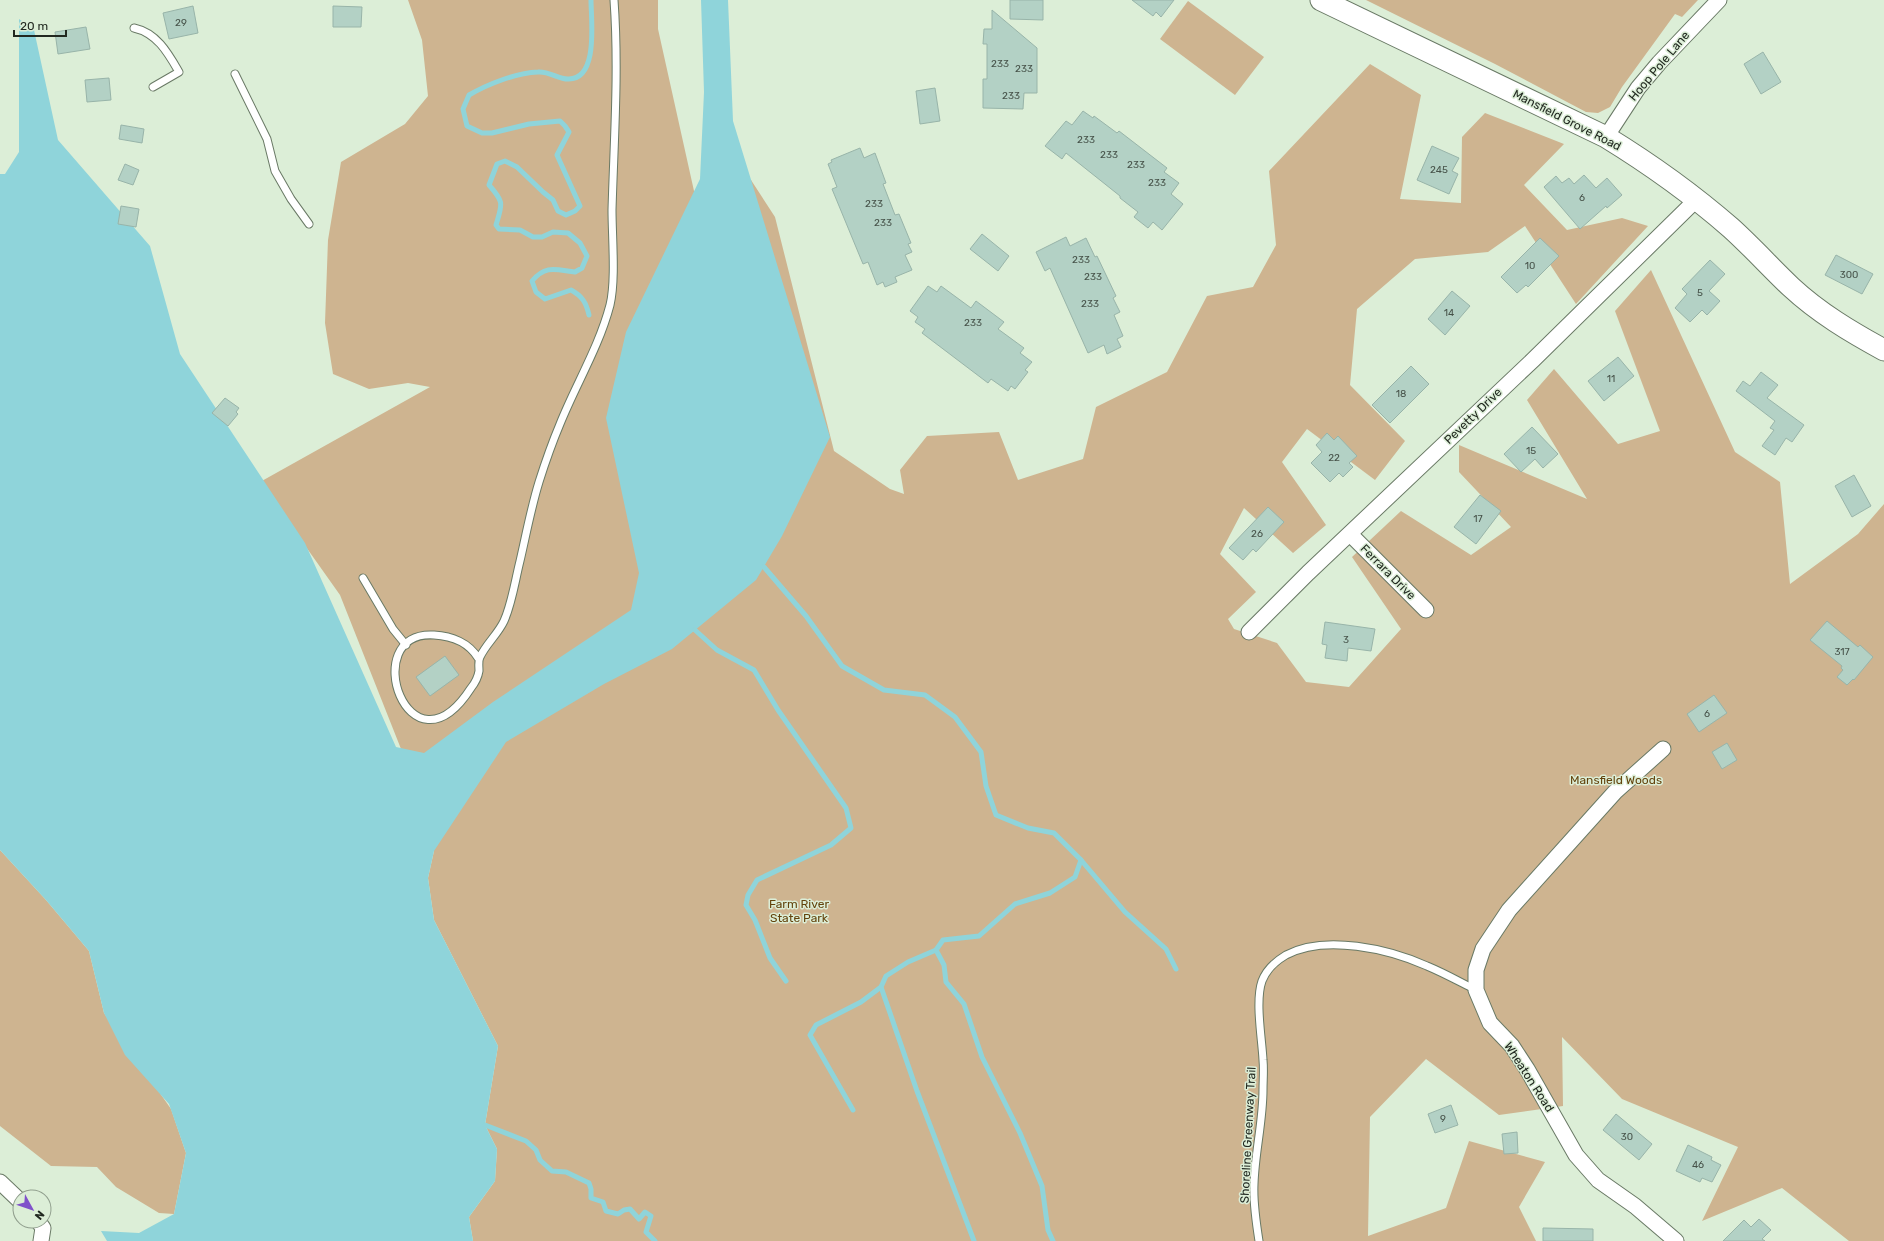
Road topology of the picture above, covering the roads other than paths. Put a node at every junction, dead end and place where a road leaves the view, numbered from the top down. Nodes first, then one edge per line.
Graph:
1 (614, 0) edge
2 (1321, 0) edge
3 (1718, 0) edge
4 (134, 28) dead end
5 (235, 74) dead end
6 (153, 87) dead end
7 (1606, 137) junction
8 (1697, 199) junction
9 (309, 224) dead end
10 (1884, 350) edge
11 (1350, 534) junction
12 (363, 578) dead end
13 (1426, 610) dead end
14 (1249, 632) dead end
15 (406, 645) junction
16 (478, 658) junction
17 (1663, 749) dead end
18 (1476, 990) junction
19 (0, 1182) edge
20 (12, 1193) edge
21 (43, 1229) edge
22 (41, 1241) edge
23 (1258, 1241) edge
24 (1676, 1241) edge

1 - 16 lane
2 - 7 street, Mansfield Grove Road
3 - 7 street, Hoop Pole Lane
4 - 6 lane
5 - 9 lane
7 - 8 street, Mansfield Grove Road
8 - 10 street, Mansfield Grove Road
8 - 11 street, Pevetty Drive
11 - 13 street, Ferrara Drive
11 - 14 street, Pevetty Drive
12 - 15 lane
15 - 16 lane
15 - 16 lane
17 - 18 street, Wheaton Road
18 - 23 lane, Shoreline Greenway Trail
18 - 24 street, Wheaton Road
19 - 20 street
21 - 22 street

